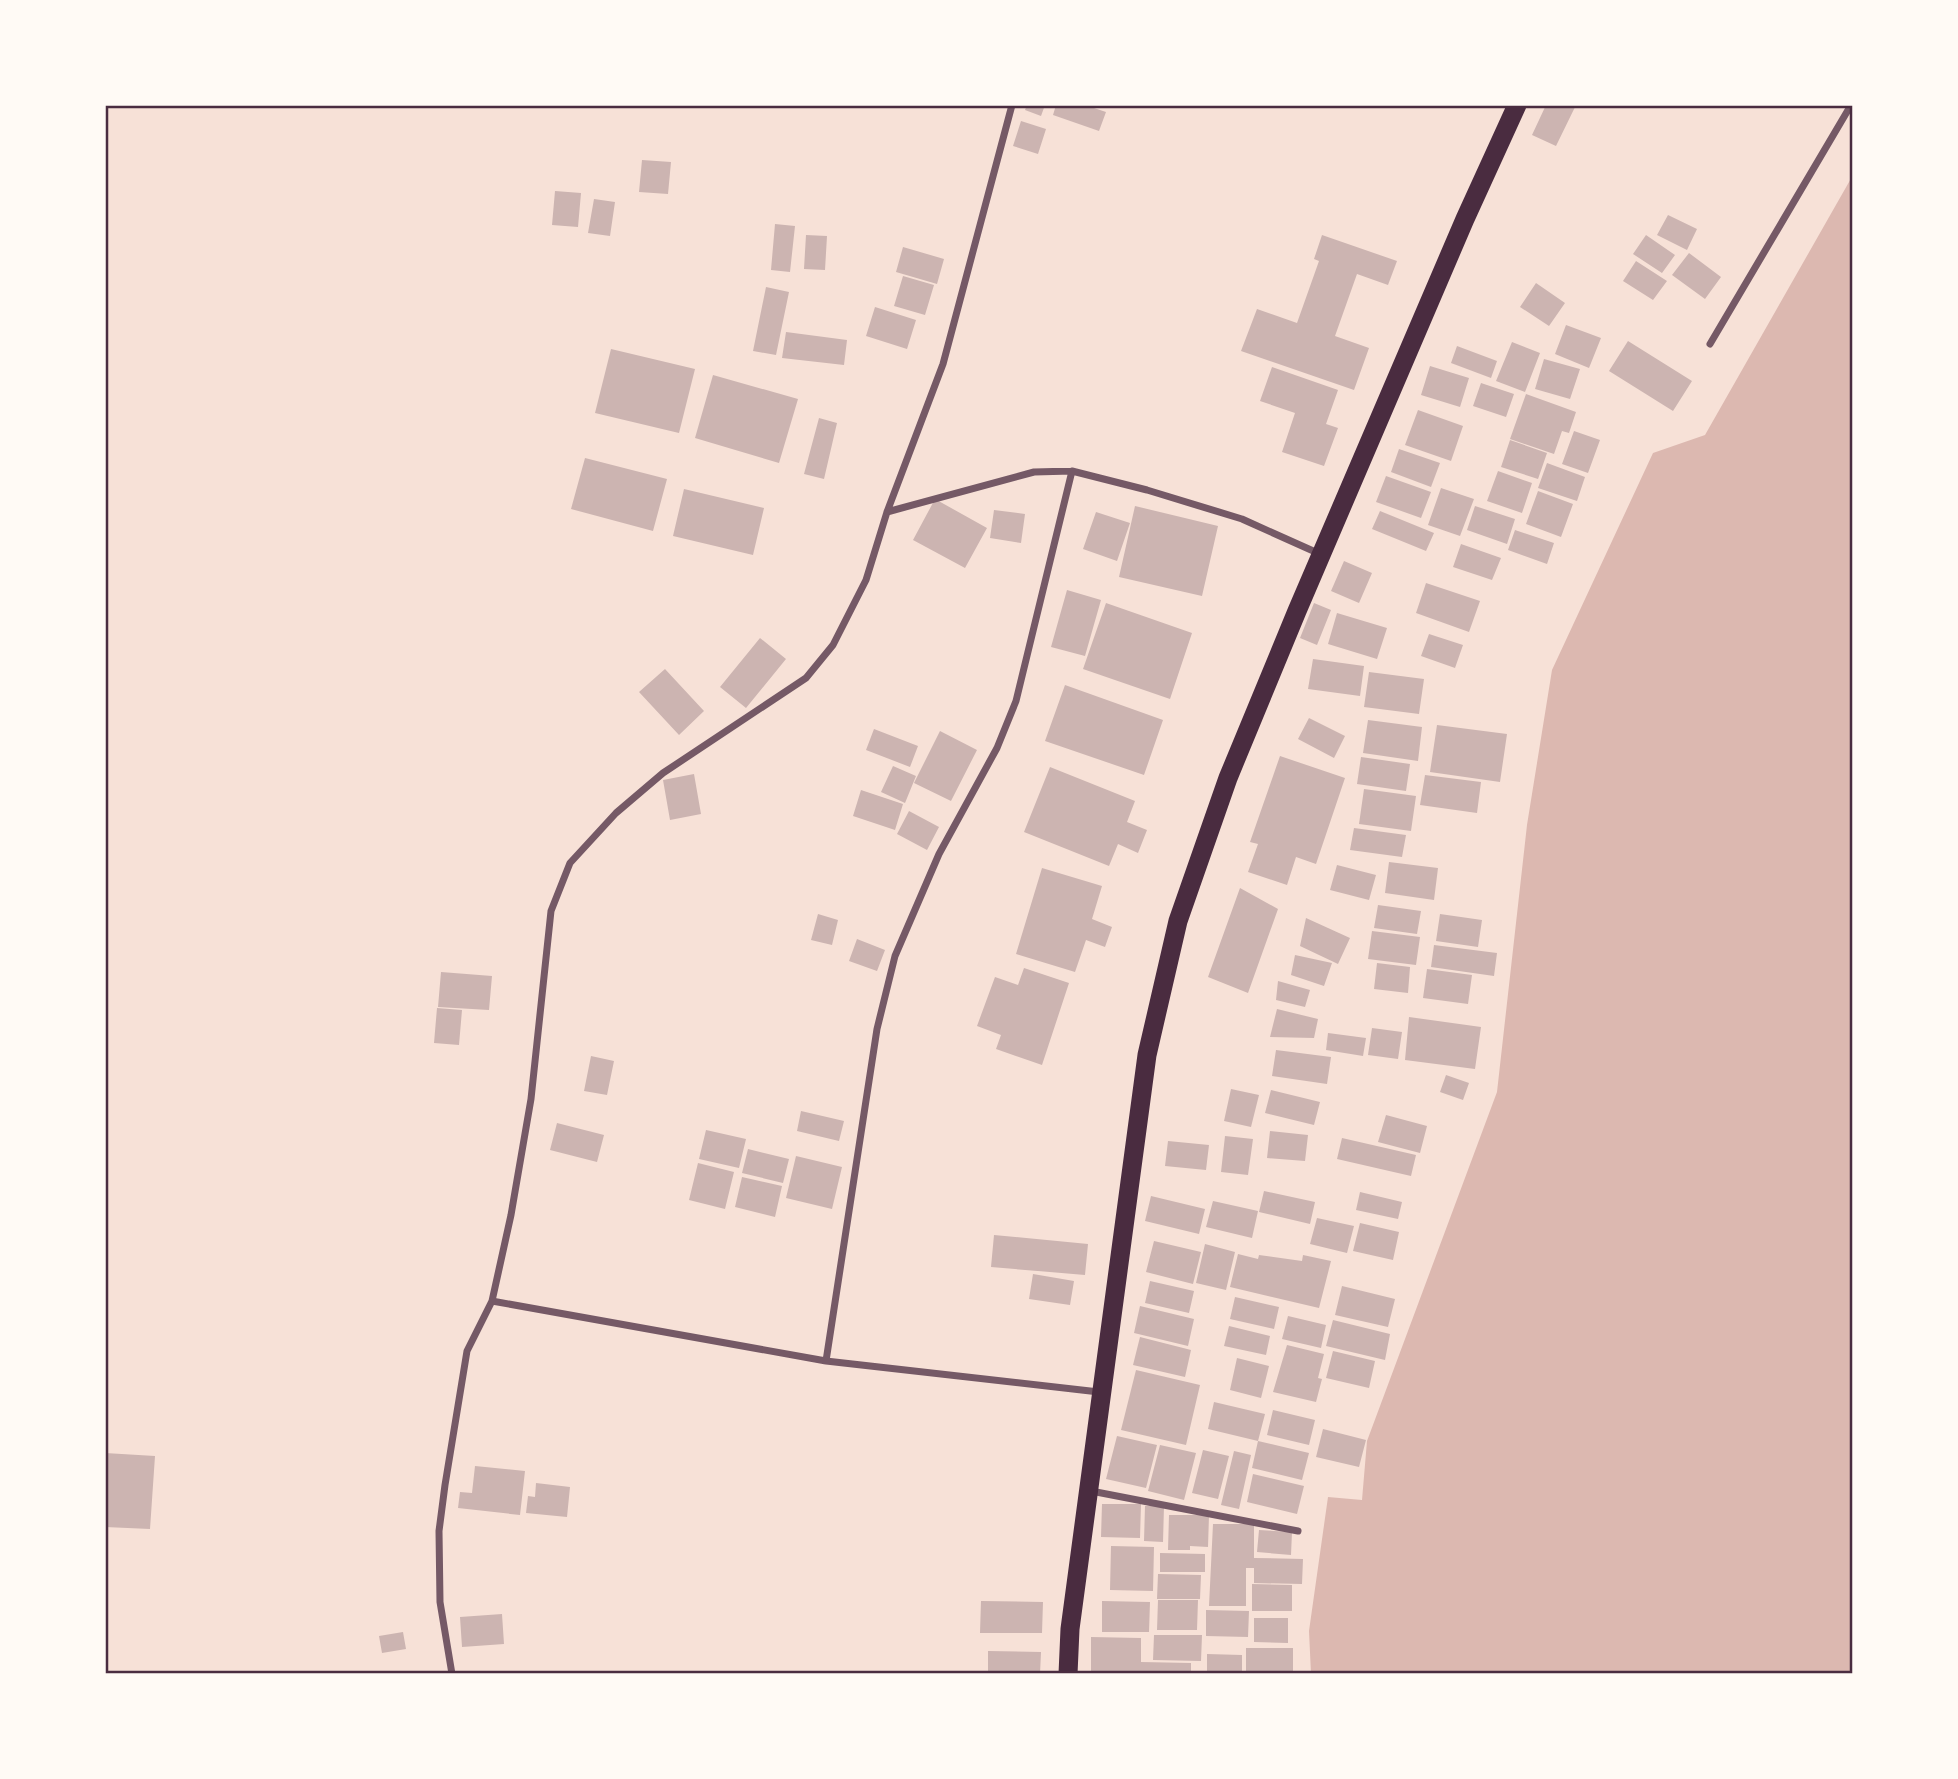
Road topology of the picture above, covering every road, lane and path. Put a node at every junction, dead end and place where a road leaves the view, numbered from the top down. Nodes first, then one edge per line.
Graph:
1 (1012, 105) edge
2 (1517, 105) edge
3 (1851, 105) edge
4 (1710, 344) dead end
5 (1072, 471) junction
6 (887, 512) junction
7 (1321, 554) junction
8 (492, 1301) junction
9 (826, 1361) junction
10 (1100, 1392) junction
11 (1087, 1490) junction
12 (1298, 1531) dead end
13 (452, 1674) edge
14 (1068, 1674) edge

1 - 6 street
2 - 7 highway
3 - 4 street
5 - 6 street
5 - 7 street
5 - 9 street
6 - 8 street
7 - 10 highway
8 - 9 street
8 - 13 street
9 - 10 street
10 - 11 highway
11 - 12 street
11 - 14 highway

